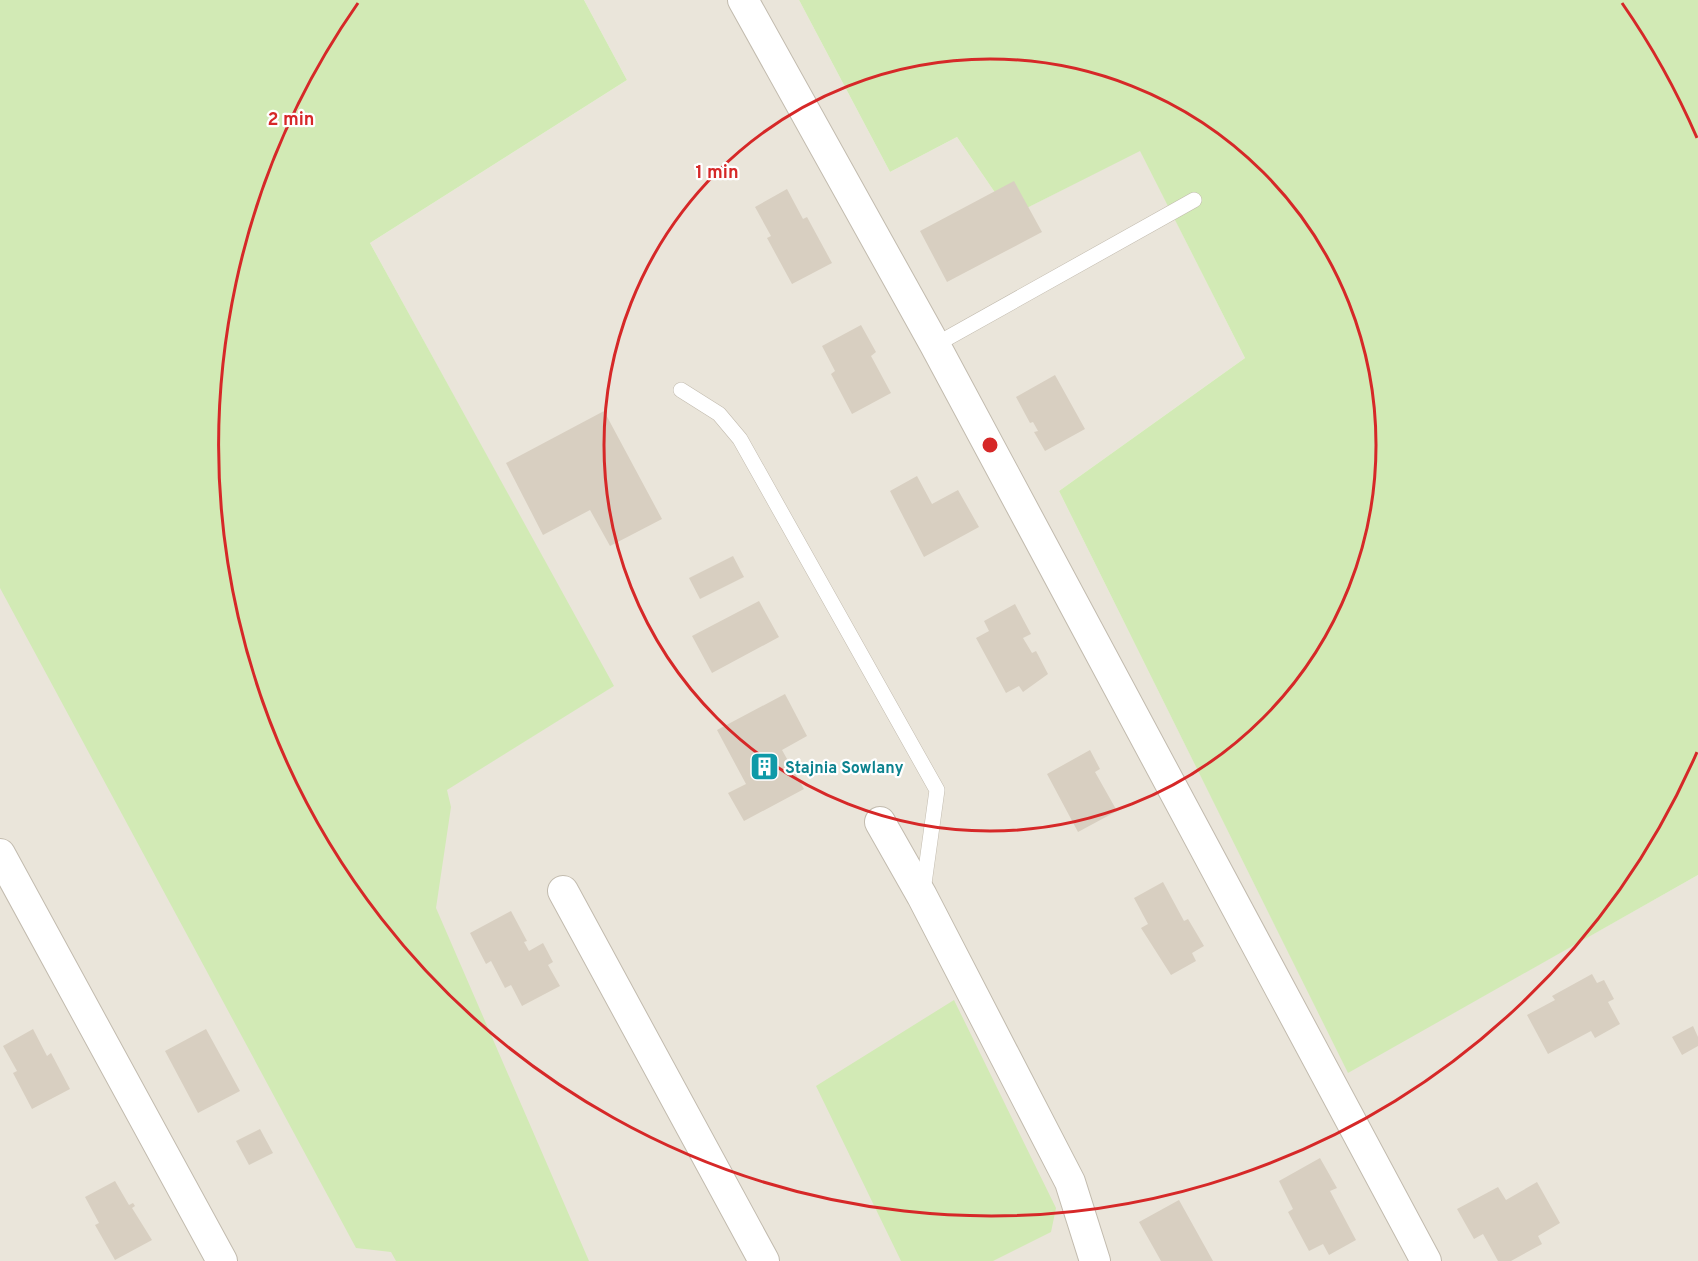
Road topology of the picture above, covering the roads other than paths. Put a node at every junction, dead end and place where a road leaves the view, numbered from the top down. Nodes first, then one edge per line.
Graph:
1 (743, 0) edge
2 (1194, 200) dead end
3 (935, 345) junction
4 (681, 390) dead end
5 (880, 822) dead end
6 (0, 854) edge
7 (563, 891) dead end
8 (922, 896) junction
9 (222, 1261) edge
10 (764, 1261) edge
11 (1095, 1261) edge
12 (1426, 1261) edge

1 - 3 street
2 - 3 lane
3 - 12 street
4 - 8 lane
5 - 8 street
6 - 9 street
7 - 10 street
8 - 11 street

